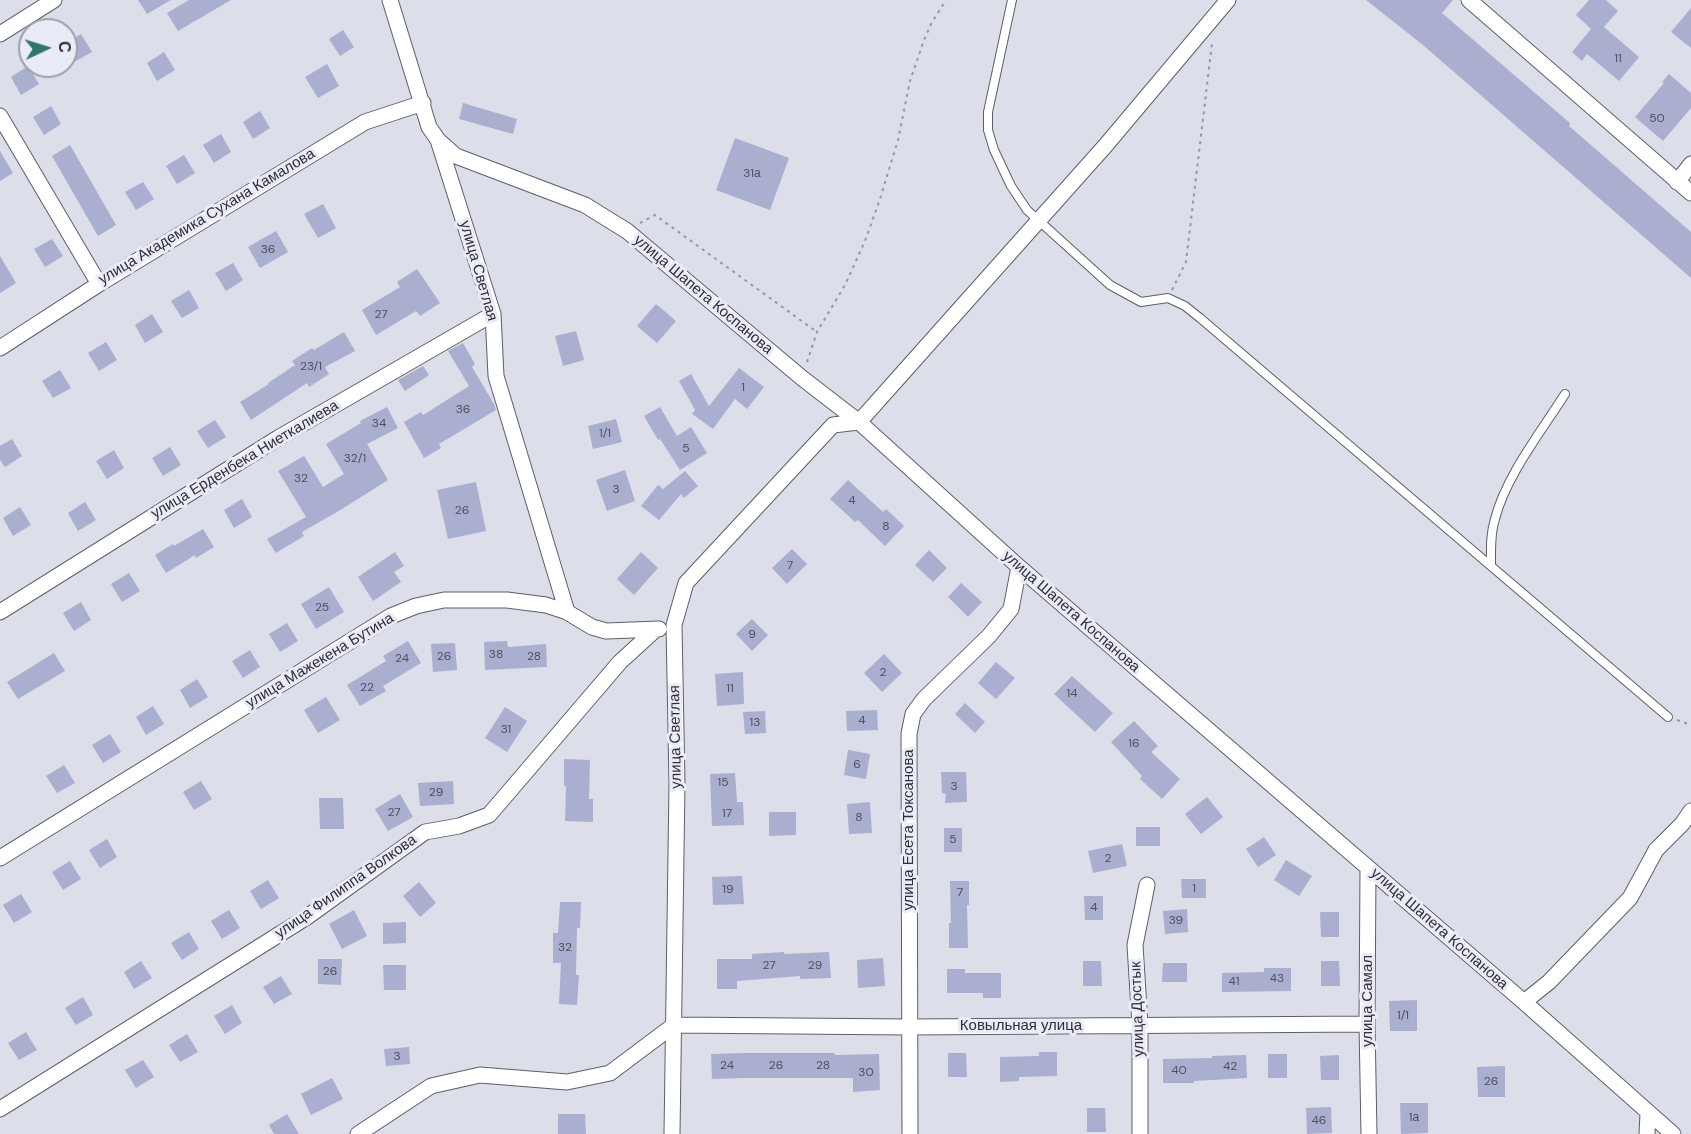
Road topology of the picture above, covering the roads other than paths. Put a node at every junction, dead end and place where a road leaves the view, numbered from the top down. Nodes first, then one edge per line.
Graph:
1 (54, 0) edge
2 (390, 0) edge
3 (1012, 0) edge
4 (1228, 0) edge
5 (1468, 0) edge
6 (0, 34) edge
7 (423, 103) junction
8 (0, 116) edge
9 (438, 140) junction
10 (1691, 164) edge
11 (1677, 182) junction
12 (1691, 193) edge
13 (1040, 221) junction
14 (99, 284) junction
15 (493, 314) junction
16 (0, 348) edge
17 (1565, 394) dead end
18 (858, 422) junction
19 (1491, 565) junction
20 (1019, 567) junction
21 (0, 612) edge
22 (567, 612) junction
23 (674, 625) junction
24 (655, 630) junction
25 (1668, 717) road end
26 (1691, 811) edge
27 (0, 858) edge
28 (1368, 868) junction
29 (1147, 885) dead end
30 (1524, 1002) junction
31 (1368, 1024) junction
32 (674, 1025) junction
33 (1140, 1026) junction
34 (910, 1027) junction
35 (0, 1109) edge
36 (1648, 1113) junction
37 (358, 1134) edge
38 (672, 1134) edge
39 (910, 1134) edge
40 (1140, 1134) edge
41 (1369, 1134) edge
42 (1647, 1134) edge
43 (1673, 1134) edge

1 - 6 street
2 - 7 street, улица Светлая
3 - 13 lane
4 - 13 street
5 - 11 street
7 - 9 street, улица Светлая
7 - 14 street, улица Академика Сухана Камалова
8 - 14 street
9 - 15 street, улица Светлая
9 - 18 street, улица Шапета Коспанова
10 - 11 street
11 - 12 street
13 - 18 street
13 - 19 lane
14 - 16 street, улица Академика Сухана Камалова
15 - 21 street, улица Ерденбека Ниеткалиева
15 - 22 street, улица Светлая
17 - 19 lane
18 - 20 street, улица Шапета Коспанова
18 - 23 street, улица Светлая
19 - 25 lane
20 - 28 street, улица Шапета Коспанова
20 - 34 street, улица Есета Токсанова
22 - 24 street, улица Мажекена Бутина
22 - 27 street, улица Мажекена Бутина
23 - 24 street, улица Мажекена Бутина
23 - 32 street, улица Светлая
24 - 35 street, улица Филиппа Волкова
26 - 30 street
28 - 30 street, улица Шапета Коспанова
28 - 31 street, улица Самал
29 - 33 street, улица Достык
30 - 36 street, улица Шапета Коспанова
31 - 33 street, Ковыльная улица
31 - 41 street, улица Самал
32 - 34 street, Ковыльная улица
32 - 37 street
32 - 38 street, улица Светлая
33 - 34 street, Ковыльная улица
33 - 40 street, улица Достык
34 - 39 street, улица Есета Токсанова
36 - 42 street
36 - 43 street, улица Шапета Коспанова

